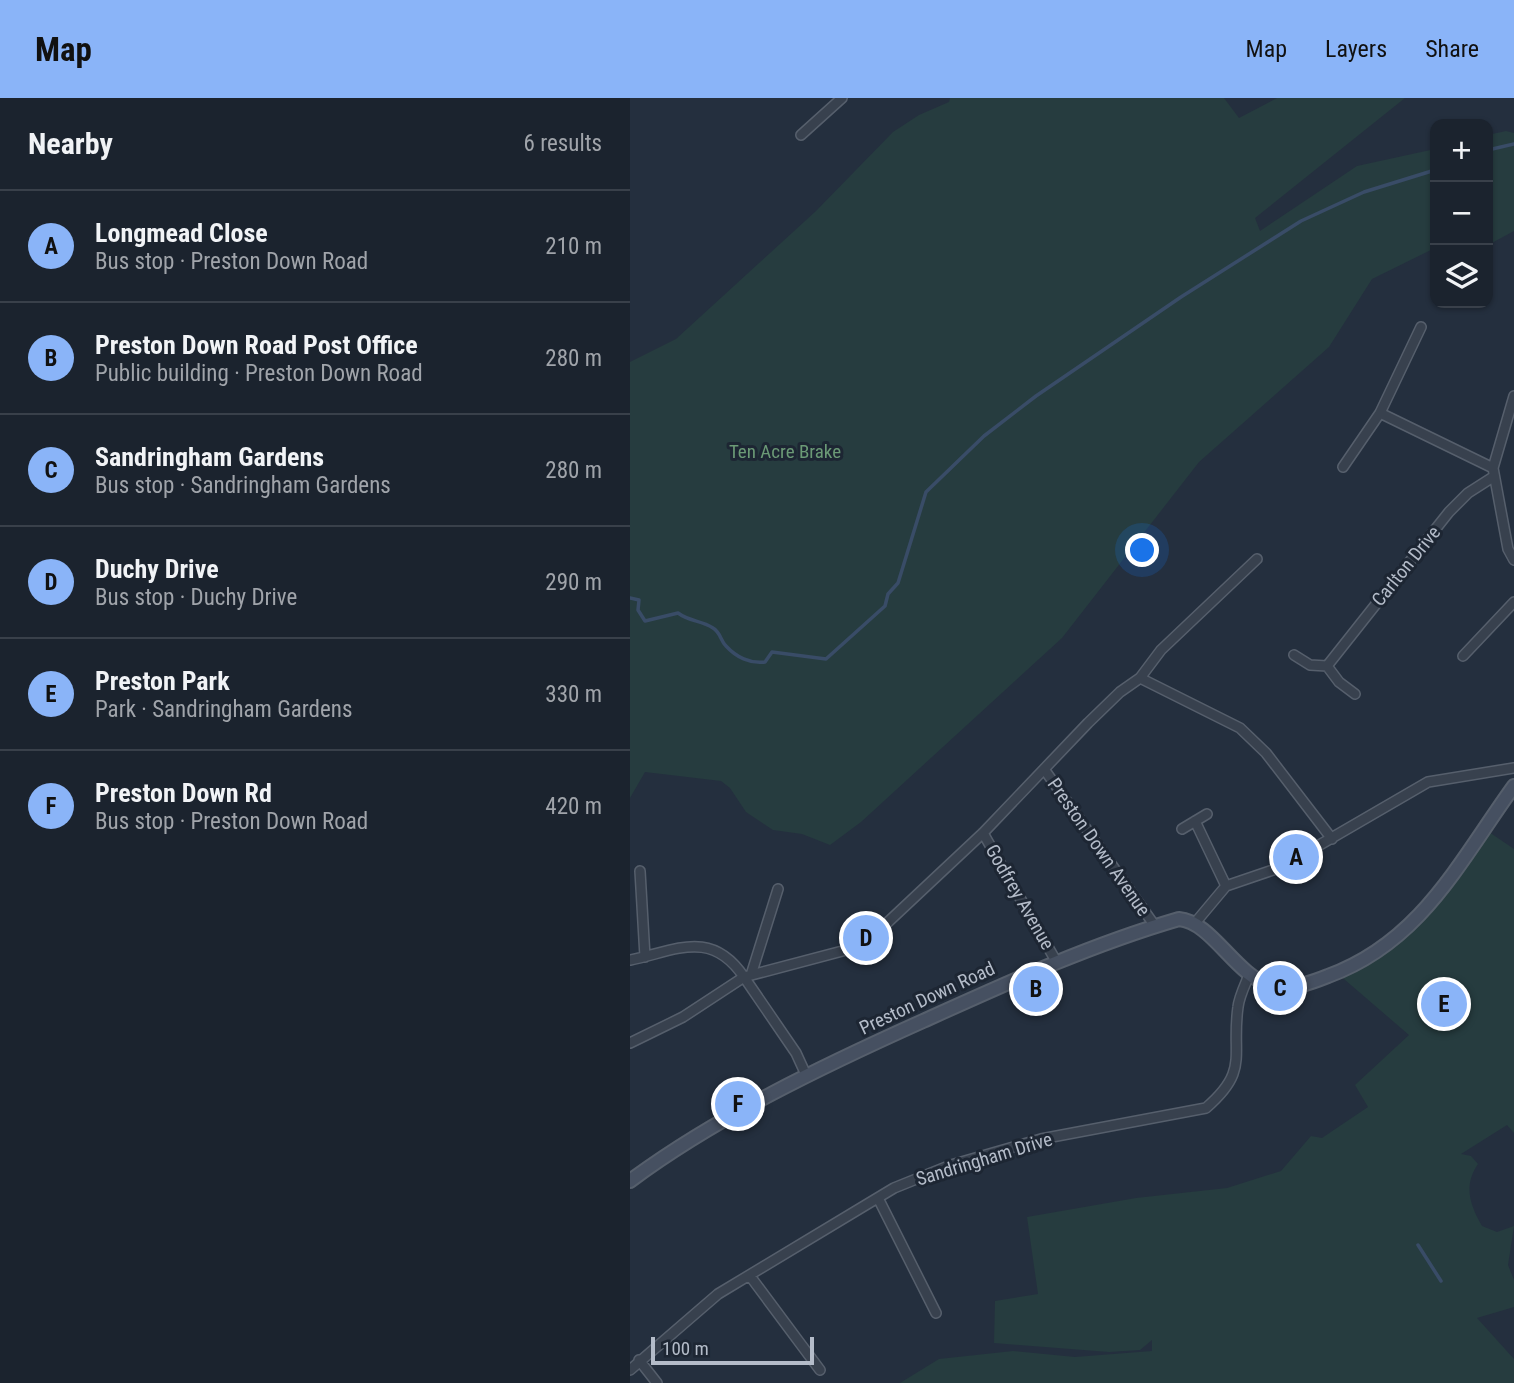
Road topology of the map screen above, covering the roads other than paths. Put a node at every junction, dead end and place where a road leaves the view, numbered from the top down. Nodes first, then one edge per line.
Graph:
1 (835, 100) edge
2 (801, 135) dead end
3 (1421, 327) dead end
4 (1514, 396) edge
5 (1380, 413) junction
6 (1343, 467) dead end
7 (1493, 472) junction
8 (1256, 559) dead end
9 (1514, 560) edge
10 (1514, 603) edge
11 (1294, 655) dead end
12 (1463, 656) dead end
13 (1327, 666) junction
14 (1140, 678) junction
15 (1355, 694) dead end
16 (1514, 768) edge
17 (1044, 769) junction
18 (1514, 786) edge
19 (1207, 814) dead end
20 (1195, 821) junction
21 (1182, 829) dead end
22 (983, 833) junction
23 (1332, 839) junction
24 (640, 872) dead end
25 (1226, 886) junction
26 (778, 889) dead end
27 (1195, 923) junction
28 (1155, 926) junction
29 (645, 957) junction
30 (630, 960) edge
31 (1056, 961) junction
32 (1249, 975) junction
33 (748, 976) junction
34 (630, 1043) edge
35 (807, 1077) junction
36 (630, 1181) edge
37 (878, 1198) junction
38 (750, 1276) junction
39 (936, 1313) dead end
40 (639, 1360) junction
41 (630, 1370) edge
42 (820, 1370) dead end
43 (657, 1383) edge

1 - 2 street
3 - 5 street
4 - 7 street
5 - 6 street
5 - 7 street
7 - 9 street
7 - 13 street, Carlton Drive
8 - 14 street
10 - 12 street
11 - 13 street
13 - 15 street
14 - 17 street
14 - 23 street
16 - 23 street
17 - 22 street
17 - 28 street, Preston Down Avenue
18 - 32 street
19 - 20 street
20 - 21 street
20 - 25 street
22 - 31 street, Godfrey Avenue
22 - 33 street
23 - 25 street
24 - 29 street
25 - 27 street
26 - 33 street
27 - 28 street, Preston Down Road
27 - 32 street
28 - 31 street, Preston Down Road
29 - 30 street
29 - 33 street
31 - 35 street, Preston Down Road
32 - 37 street, Sandringham Drive
33 - 34 street
33 - 35 street
35 - 36 street, Preston Down Road
37 - 38 street, Sandringham Drive
37 - 39 street
38 - 40 street, Sandringham Drive
38 - 42 street
40 - 41 street, Sandringham Drive
40 - 43 street

